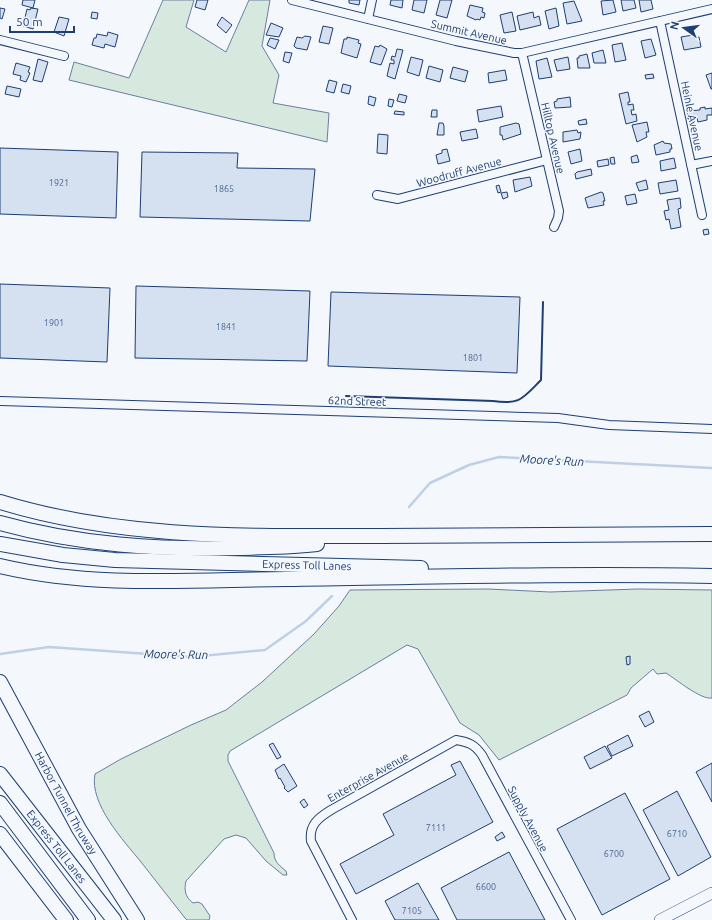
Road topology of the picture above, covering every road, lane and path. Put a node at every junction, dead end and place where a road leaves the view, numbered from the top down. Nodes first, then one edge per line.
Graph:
1 (292, 0) edge
2 (372, 0) edge
3 (712, 9) edge
4 (368, 19) junction
5 (660, 21) junction
6 (0, 40) edge
7 (522, 53) junction
8 (64, 56) dead end
9 (547, 160) junction
10 (712, 161) edge
11 (691, 166) junction
12 (377, 195) dead end
13 (702, 215) dead end
14 (554, 227) dead end
15 (0, 400) edge
16 (712, 428) edge
17 (0, 502) edge
18 (0, 523) edge
19 (712, 534) edge
20 (367, 536) junction
21 (0, 544) edge
22 (0, 566) edge
23 (615, 574) junction
24 (712, 576) edge
25 (0, 682) edge
26 (456, 740) joint
27 (0, 774) edge
28 (0, 789) edge
29 (0, 803) edge
30 (0, 834) edge
31 (712, 893) edge
32 (66, 920) edge
33 (88, 920) edge
34 (101, 920) edge
35 (114, 920) edge
36 (138, 920) edge
37 (352, 920) edge
38 (571, 920) edge
39 (660, 920) edge

1 - 4 street, Summit Avenue
2 - 4 street
3 - 5 street, Summit Avenue
4 - 7 street, Summit Avenue
5 - 7 street, Summit Avenue
5 - 11 street, Heinle Avenue
6 - 8 street
7 - 9 street, Hilltop Avenue
9 - 12 street, Woodruff Avenue
9 - 14 street, Hilltop Avenue
10 - 11 street
11 - 13 street, Heinle Avenue
15 - 16 street, 62nd Street
17 - 20 highway
18 - 20 highway, Express Toll Lanes
19 - 20 highway
21 - 23 highway, Express Toll Lanes
22 - 23 highway
23 - 24 highway
25 - 36 highway, Harbor Tunnel Thruway
26 - 37 street, Enterprise Avenue
26 - 38 street, Supply Avenue
27 - 35 highway, Express Toll Lanes
28 - 34 highway
29 - 33 highway, Express Toll Lanes
30 - 32 highway
31 - 39 main road

